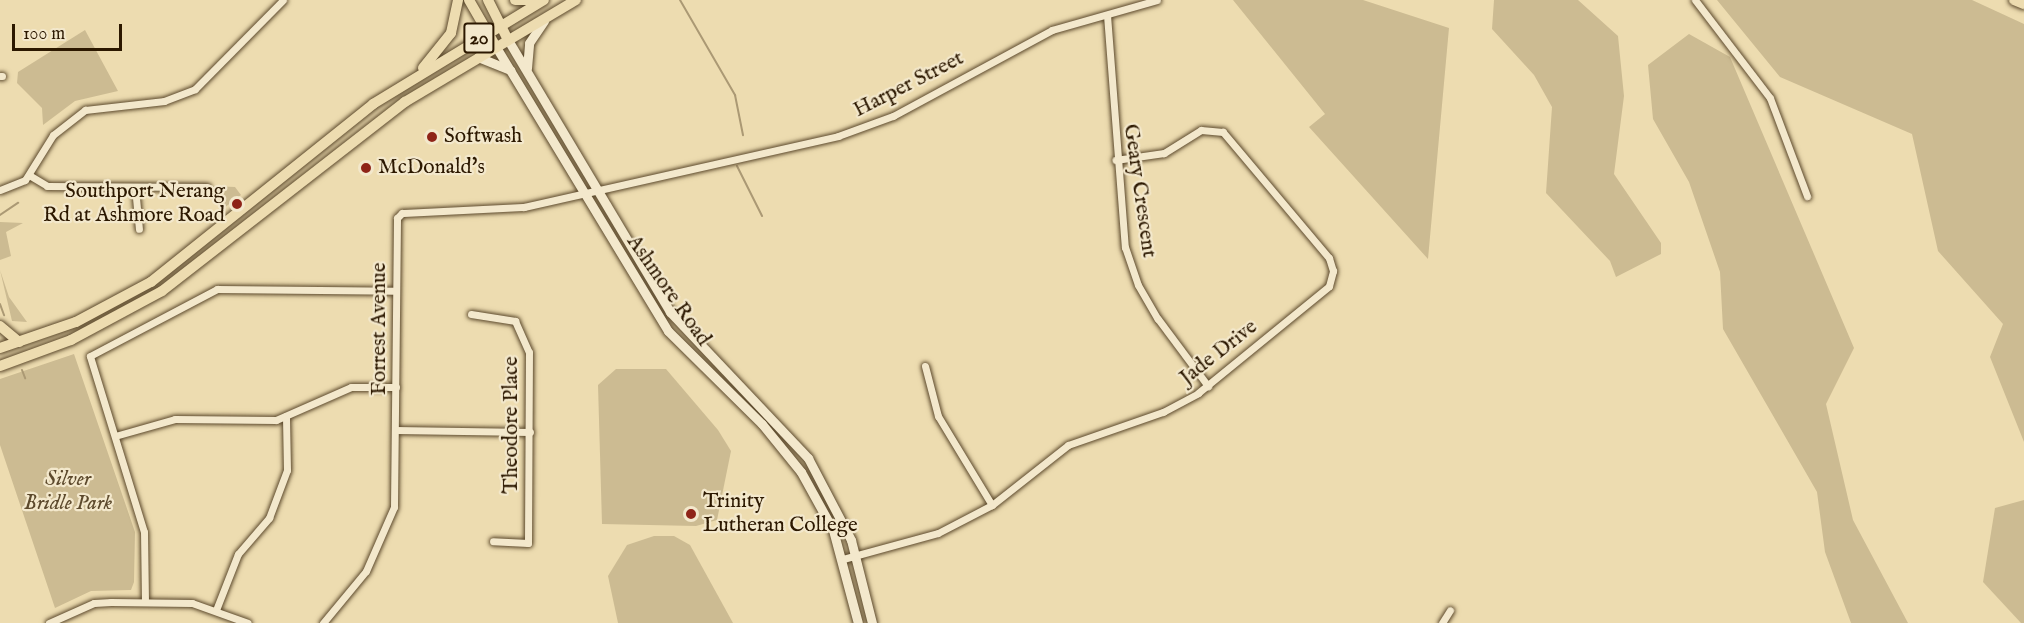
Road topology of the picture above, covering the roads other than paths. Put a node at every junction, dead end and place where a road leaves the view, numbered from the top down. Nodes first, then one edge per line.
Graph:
1 (283, 0) edge
2 (458, 0) edge
3 (469, 0) edge
4 (488, 0) edge
5 (515, 0) edge
6 (544, 0) edge
7 (576, 0) edge
8 (1157, 0) edge
9 (1695, 0) edge
10 (2014, 0) edge
11 (2024, 4) edge
12 (1107, 15) junction
13 (548, 16) junction
14 (500, 26) junction
15 (487, 33) junction
16 (508, 40) junction
17 (496, 46) junction
18 (478, 57) junction
19 (527, 68) junction
20 (513, 71) junction
21 (415, 77) junction
22 (1116, 160) junction
23 (29, 175) junction
24 (135, 187) junction
25 (207, 187) dead end
26 (0, 190) edge
27 (596, 193) junction
28 (583, 195) junction
29 (1807, 196) dead end
30 (139, 229) dead end
31 (396, 291) junction
32 (471, 314) dead end
33 (0, 326) edge
34 (19, 342) junction
35 (0, 348) edge
36 (1, 363) edge
37 (925, 366) dead end
38 (1208, 386) junction
39 (396, 387) junction
40 (285, 416) junction
41 (395, 430) junction
42 (530, 432) junction
43 (115, 436) junction
44 (992, 505) junction
45 (493, 541) dead end
46 (856, 555) junction
47 (843, 559) junction
48 (145, 602) junction
49 (216, 610) junction
50 (1450, 610) dead end
51 (49, 623) edge
52 (248, 623) edge
53 (323, 623) edge
54 (858, 623) edge
55 (872, 623) edge
56 (1442, 623) edge

1 - 23 street
2 - 21 main road
3 - 15 main road, Ashmore Road
4 - 14 main road, Ashmore Road
5 - 6 main road
6 - 14 main road, 20
7 - 13 main road, 20
8 - 12 street, Harper Street
9 - 29 street
10 - 11 main road
12 - 22 street, Geary Crescent
12 - 27 street, Harper Street
13 - 16 main road, 20
13 - 19 main road
14 - 15 main road, 20
14 - 16 main road, Ashmore Road
15 - 17 main road, Ashmore Road
15 - 21 main road, 20
16 - 17 main road, 20
16 - 19 main road, Ashmore Road
17 - 18 main road, 20
17 - 20 main road, Ashmore Road
18 - 20 main road
18 - 36 main road, 20
19 - 27 main road, Ashmore Road
20 - 28 main road, Ashmore Road
21 - 34 main road, 20
22 - 38 street, Geary Crescent
22 - 38 street, Jade Drive
23 - 24 street
23 - 26 street
24 - 25 street
24 - 30 street
27 - 28 street, Forrest Avenue
27 - 46 main road, Ashmore Road
28 - 31 street, Forrest Avenue
28 - 47 main road, Ashmore Road
31 - 39 street, Forrest Avenue
31 - 43 street
32 - 42 street, Theodore Place
33 - 34 main road
34 - 35 main road, 20
37 - 44 street
38 - 44 street, Jade Drive
39 - 40 street
39 - 41 street, Forrest Avenue
40 - 43 street
40 - 49 street
41 - 42 street
41 - 53 street, Forrest Avenue
42 - 45 street, Theodore Place
43 - 48 street
44 - 46 street, Jade Drive
46 - 47 street, Jade Drive
46 - 55 main road, Ashmore Road
47 - 54 main road, Ashmore Road
48 - 49 street
48 - 51 street
49 - 52 street
50 - 56 street

